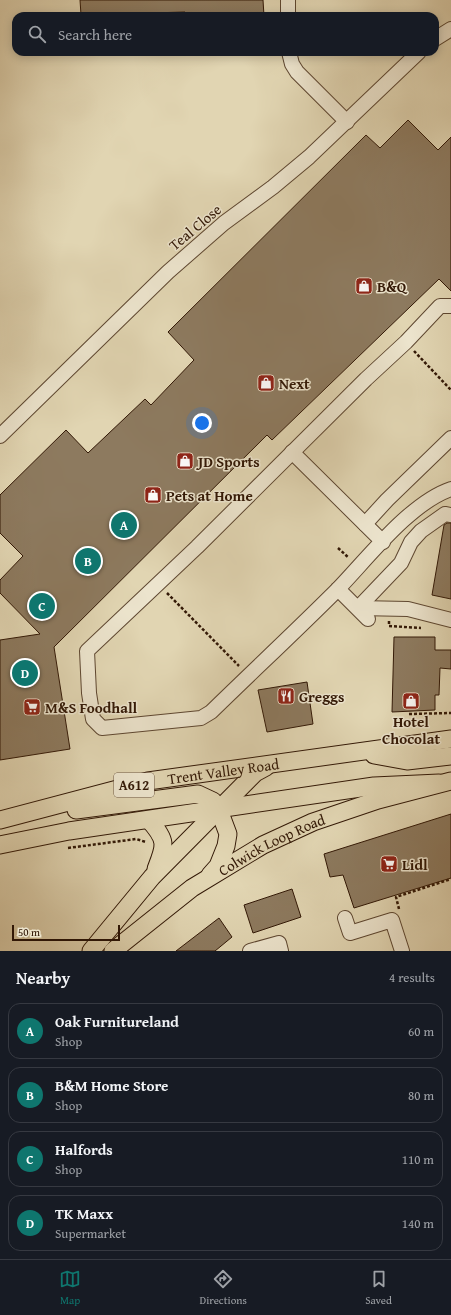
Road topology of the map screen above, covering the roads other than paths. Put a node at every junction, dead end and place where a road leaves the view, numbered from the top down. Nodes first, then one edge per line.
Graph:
1 (288, 0) edge
2 (288, 12) edge
3 (451, 29) edge
4 (439, 36) edge
5 (290, 56) edge
6 (415, 56) edge
7 (347, 122) junction
8 (451, 306) edge
9 (0, 436) edge
10 (451, 438) edge
11 (292, 452) junction
12 (451, 489) edge
13 (451, 515) edge
14 (366, 524) junction
15 (383, 542) junction
16 (338, 589) junction
17 (358, 608) junction
18 (368, 619) dead end
19 (451, 620) edge
20 (451, 733) edge
21 (451, 739) edge
22 (428, 742) junction
23 (358, 752) junction
24 (451, 756) edge
25 (270, 765) junction
26 (445, 782) edge
27 (219, 810) junction
28 (149, 820) junction
29 (0, 821) edge
30 (0, 845) edge
31 (152, 877) junction
32 (204, 880) junction
33 (345, 918) dead end
34 (91, 951) edge
35 (113, 951) edge
36 (250, 951) edge
37 (281, 951) edge
38 (402, 951) edge

1 - 2 street
3 - 4 street
5 - 7 street
6 - 7 street, Teal Close
7 - 9 street, Teal Close
8 - 11 street
10 - 14 street
11 - 14 street
11 - 16 street
12 - 15 street
13 - 17 street
14 - 15 street
15 - 16 street
16 - 17 street
17 - 18 street
17 - 19 street
20 - 22 main road
21 - 22 main road, Trent Valley Road / A612
22 - 23 main road, Trent Valley Road / A612
23 - 24 main road
23 - 25 main road, Trent Valley Road / A612
25 - 27 main road
25 - 29 main road, Trent Valley Road / A612
26 - 27 main road, A612
26 - 32 main road, Colwick Loop Road
27 - 28 main road, A612
27 - 29 main road
27 - 31 main road
27 - 32 main road
28 - 30 main road, A612
28 - 31 main road
31 - 34 main road
32 - 35 main road, Colwick Loop Road
33 - 38 street
36 - 37 street

